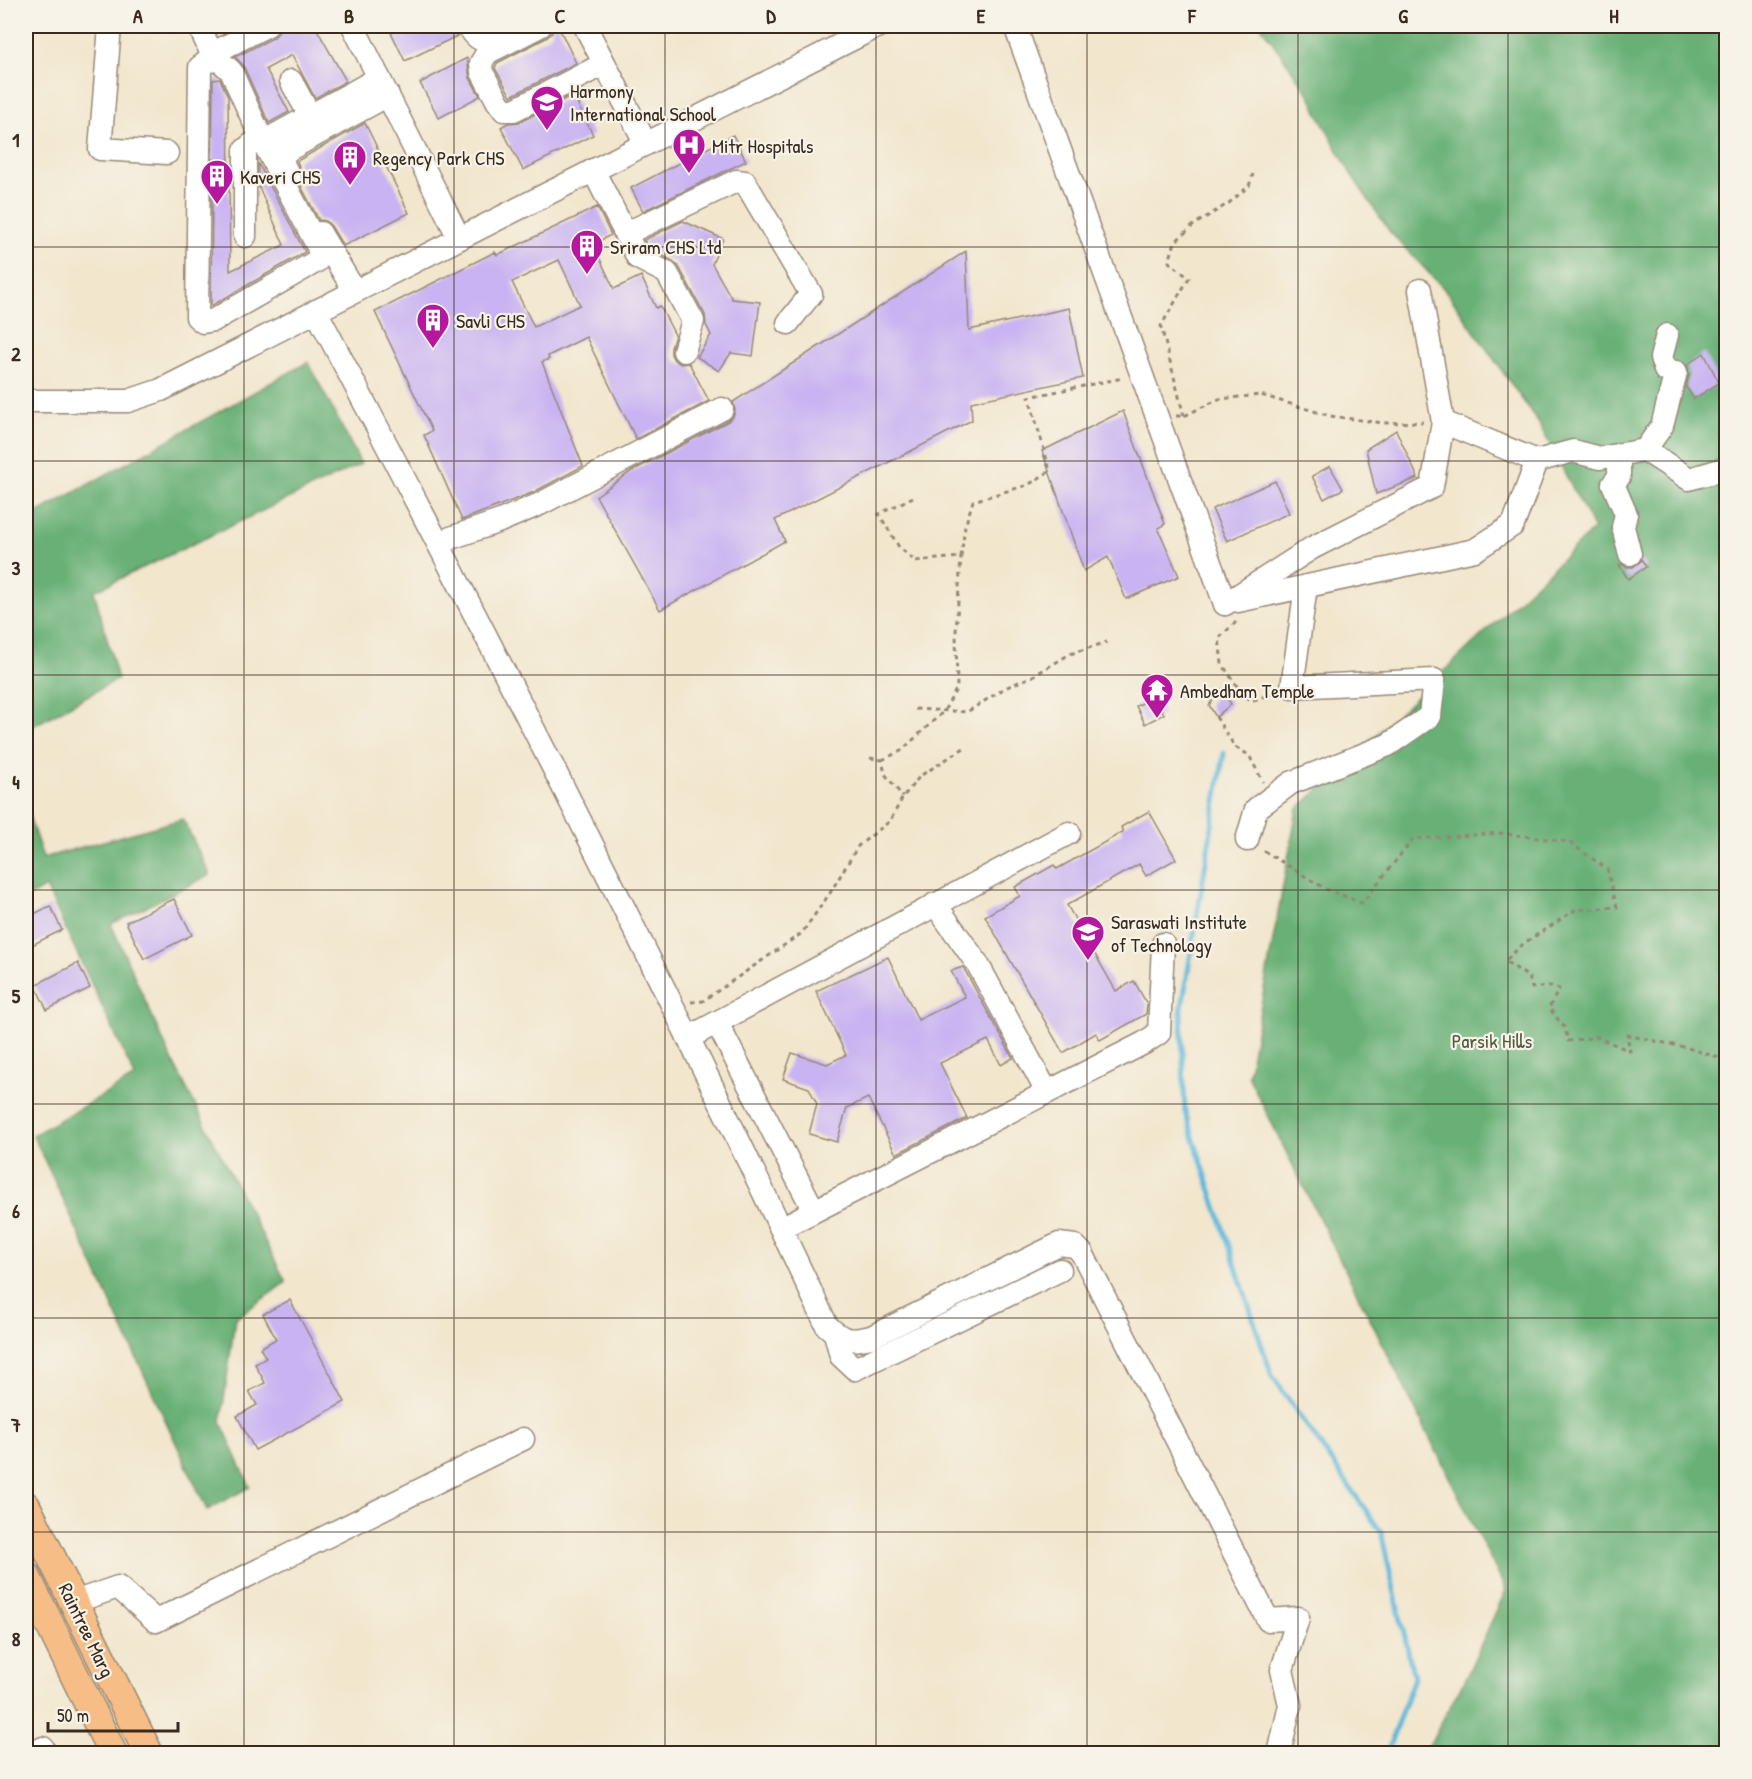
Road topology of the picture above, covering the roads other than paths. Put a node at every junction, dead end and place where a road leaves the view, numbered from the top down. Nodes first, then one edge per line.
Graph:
1 (110, 26) edge
2 (199, 26) edge
3 (266, 26) edge
4 (353, 26) edge
5 (469, 26) edge
6 (513, 26) edge
7 (540, 26) edge
8 (585, 26) edge
9 (878, 26) edge
10 (1015, 26) edge
11 (604, 64) junction
12 (291, 81) dead end
13 (383, 86) junction
14 (310, 116) junction
15 (264, 142) junction
16 (646, 144) junction
17 (167, 153) dead end
18 (594, 170) junction
19 (625, 234) junction
20 (245, 236) dead end
21 (459, 238) junction
22 (1420, 290) dead end
23 (354, 291) junction
24 (316, 311) junction
25 (788, 322) dead end
26 (1667, 335) dead end
27 (684, 351) dead end
28 (26, 401) edge
29 (722, 409) dead end
30 (1443, 422) junction
31 (1645, 450) junction
32 (1618, 455) junction
33 (1537, 460) junction
34 (1726, 471) edge
35 (439, 542) junction
36 (1630, 554) dead end
37 (1306, 586) junction
38 (1225, 604) junction
39 (1069, 833) dead end
40 (1247, 840) road end
41 (935, 904) junction
42 (1163, 944) dead end
43 (717, 1023) junction
44 (688, 1038) junction
45 (1047, 1092) junction
46 (814, 1211) junction
47 (782, 1228) junction
48 (1059, 1270) dead end
49 (835, 1333) junction
50 (523, 1439) dead end
51 (26, 1506) edge
52 (26, 1576) edge
53 (74, 1602) junction
54 (113, 1754) edge
55 (149, 1754) edge
56 (1280, 1754) edge

1 - 17 street
2 - 3 street
4 - 13 street
5 - 6 street
7 - 11 street
8 - 11 street
9 - 16 street
10 - 38 street
11 - 16 street
12 - 14 street
13 - 14 street
13 - 21 street
13 - 23 street
14 - 15 street
15 - 15 street
15 - 20 street
16 - 18 street
18 - 19 street
18 - 21 street
19 - 25 street
19 - 27 street
21 - 23 street
22 - 30 street
23 - 24 street
24 - 28 street
24 - 35 street
26 - 31 street
29 - 35 street
30 - 33 street
30 - 38 street
31 - 32 street
31 - 34 street
32 - 33 street
32 - 36 street
33 - 37 street
35 - 44 street
37 - 38 street
37 - 40 street
39 - 41 street
41 - 43 street
41 - 45 street
42 - 45 street
43 - 44 street
43 - 46 street
44 - 47 street
45 - 46 street
46 - 47 street
47 - 49 street
48 - 49 street
49 - 56 street
50 - 53 street
51 - 53 main road, Raintree Marg
52 - 54 main road, Raintree Marg
53 - 55 main road, Raintree Marg

